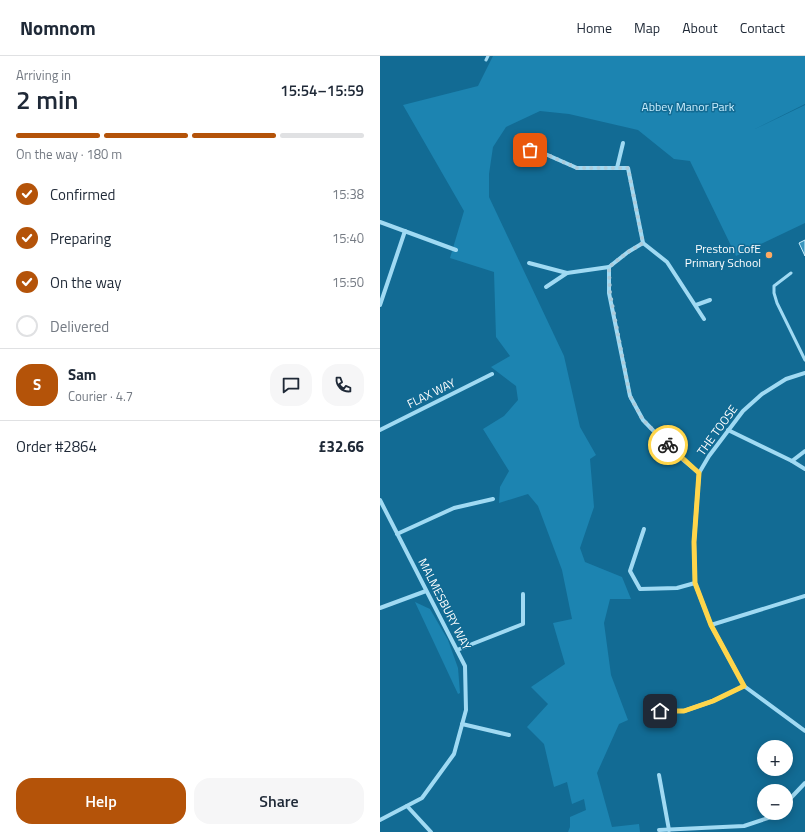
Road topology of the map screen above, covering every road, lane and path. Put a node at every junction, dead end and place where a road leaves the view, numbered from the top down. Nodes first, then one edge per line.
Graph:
1 (488, 56) edge
2 (486, 60) dead end
3 (623, 143) dead end
4 (517, 148) dead end
5 (617, 168) junction
6 (380, 222) edge
7 (405, 231) junction
8 (643, 243) junction
9 (456, 250) dead end
10 (529, 263) dead end
11 (609, 267) junction
12 (791, 273) dead end
13 (567, 274) junction
14 (546, 287) dead end
15 (710, 300) dead end
16 (380, 305) edge
17 (696, 306) junction
18 (704, 320) dead end
19 (805, 360) edge
20 (805, 373) edge
21 (492, 374) dead end
22 (380, 430) edge
23 (728, 430) junction
24 (805, 451) edge
25 (792, 461) junction
26 (805, 469) edge
27 (699, 473) junction
28 (493, 499) dead end
29 (380, 500) edge
30 (644, 529) dead end
31 (397, 534) junction
32 (695, 583) junction
33 (426, 591) junction
34 (523, 594) dead end
35 (805, 596) edge
36 (380, 608) edge
37 (711, 625) junction
38 (457, 650) junction
39 (744, 686) junction
40 (648, 711) dead end
41 (462, 724) junction
42 (805, 731) edge
43 (509, 735) dead end
44 (659, 775) dead end
45 (805, 783) edge
46 (793, 796) edge
47 (407, 806) junction
48 (380, 820) edge
49 (762, 820) edge
50 (659, 830) dead end
51 (669, 830) junction
52 (431, 832) edge

1 - 2 lane
3 - 5 street
4 - 5 street
5 - 8 street
6 - 7 street
7 - 9 street
7 - 16 street
8 - 11 street
8 - 17 street
10 - 13 street
11 - 13 street
11 - 27 street
12 - 19 lane
13 - 14 street
15 - 17 street
17 - 18 street
20 - 23 street, THE TOOSE
21 - 22 street, FLAX WAY
23 - 25 street
23 - 27 street, THE TOOSE
24 - 25 street
25 - 26 street
27 - 32 street, THE TOOSE
28 - 31 street
29 - 31 street, MALMESBURY WAY
30 - 32 street
31 - 33 street, MALMESBURY WAY
32 - 37 street, THE TOOSE
33 - 36 street
33 - 38 street, MALMESBURY WAY
34 - 38 street
35 - 37 street
37 - 39 street, THE TOOSE
38 - 41 street, MALMESBURY WAY
39 - 40 street
39 - 42 street, THE TOOSE
41 - 43 street
41 - 47 street, MALMESBURY WAY
44 - 51 street
45 - 46 street
47 - 48 street, MALMESBURY WAY
47 - 52 street
49 - 51 street
50 - 51 street

